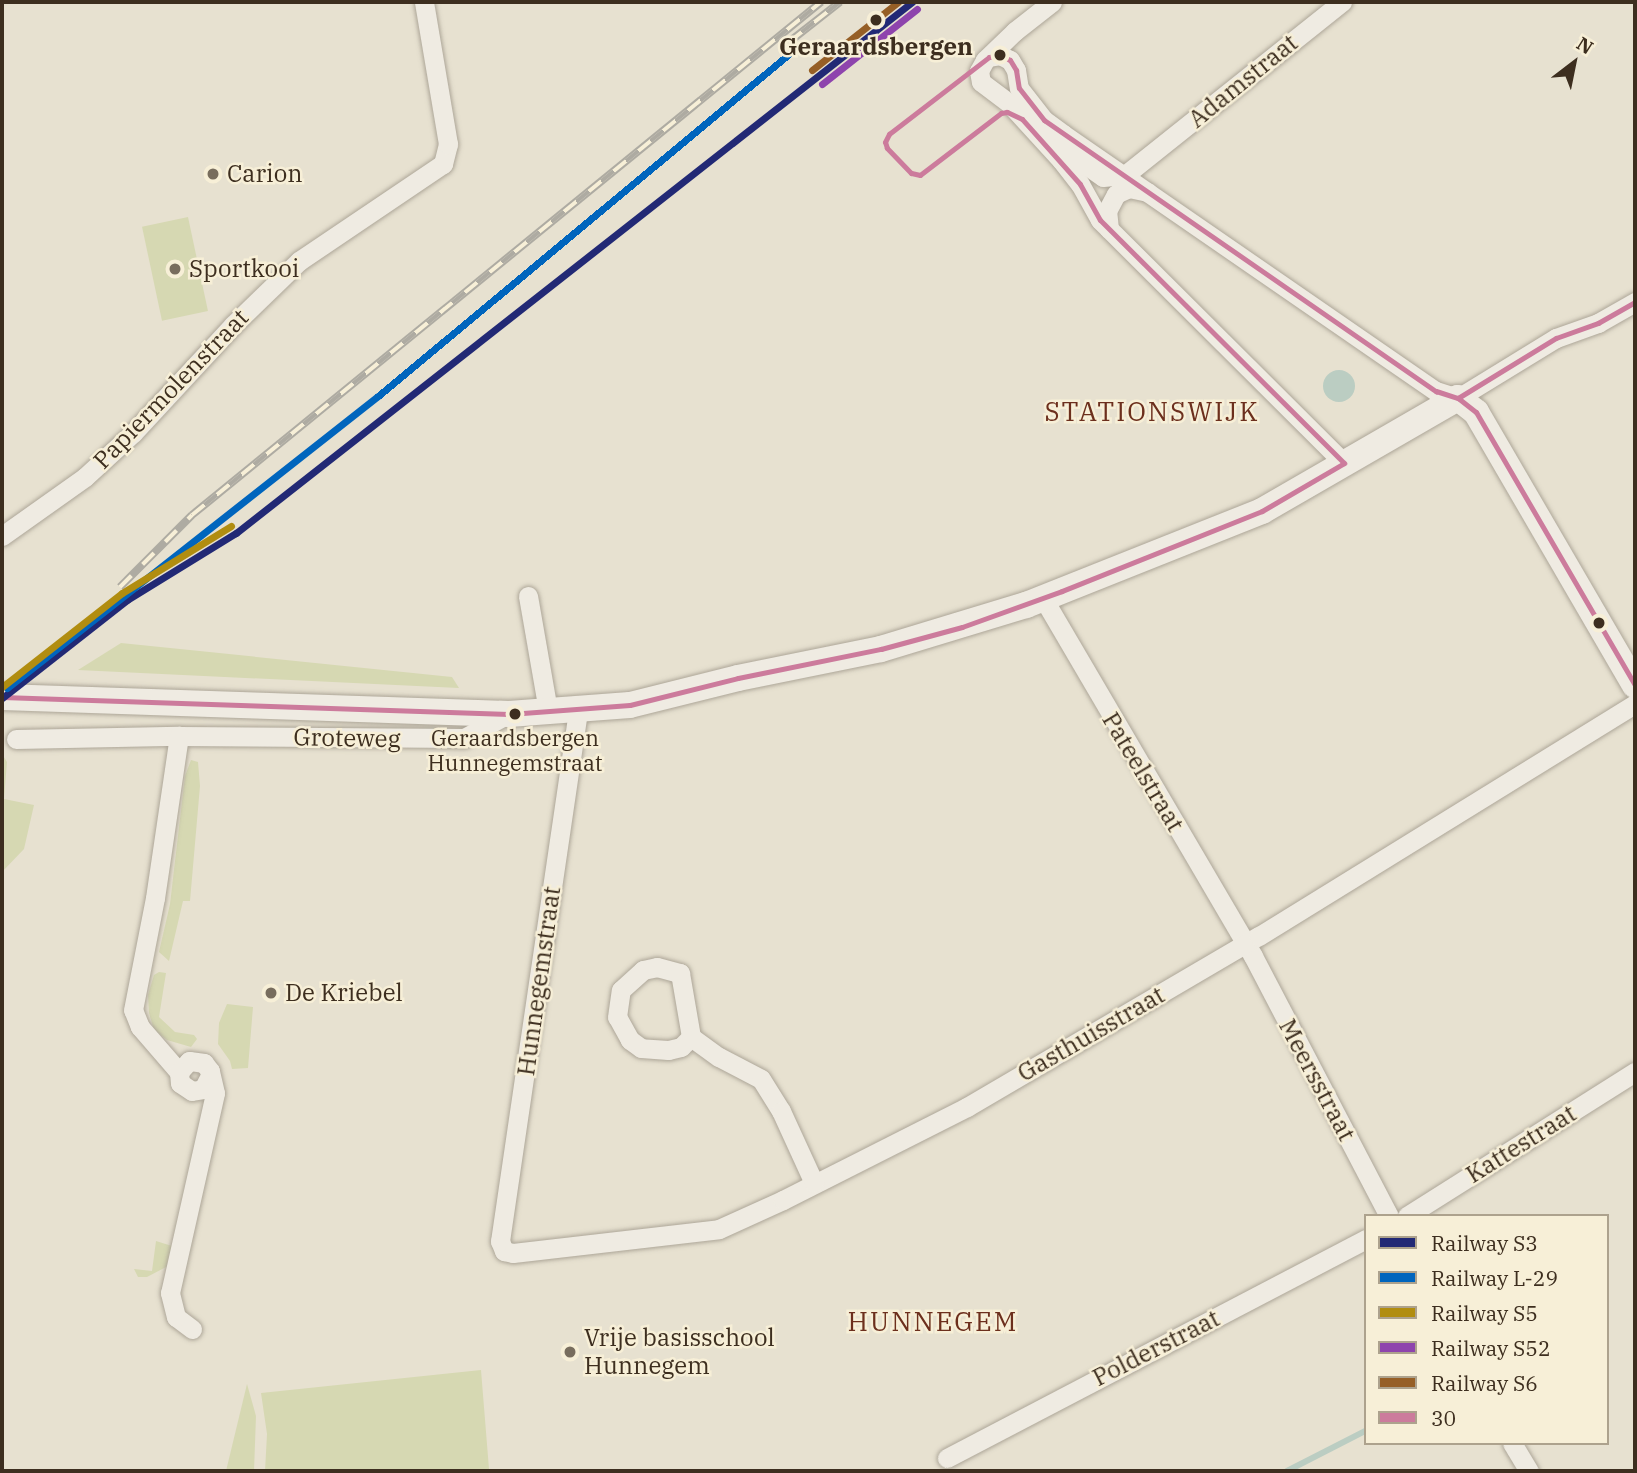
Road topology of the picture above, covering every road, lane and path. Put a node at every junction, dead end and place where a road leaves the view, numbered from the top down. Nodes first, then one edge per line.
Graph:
1 (424, 2) edge
2 (1052, 2) edge
3 (1342, 2) edge
4 (997, 57) junction
5 (1016, 76) junction
6 (990, 90) junction
7 (1022, 119) junction
8 (1125, 175) junction
9 (1149, 192) junction
10 (1110, 229) junction
11 (1635, 302) edge
12 (1458, 398) junction
13 (1345, 463) junction
14 (2, 536) edge
15 (528, 596) dead end
16 (1043, 598) junction
17 (1635, 685) edge
18 (2, 697) edge
19 (1635, 704) edge
20 (548, 711) junction
21 (578, 711) junction
22 (509, 714) junction
23 (179, 736) junction
24 (16, 739) dead end
25 (1246, 944) junction
26 (691, 1037) junction
27 (184, 1066) junction
28 (1635, 1072) edge
29 (210, 1076) junction
30 (192, 1091) junction
31 (212, 1111) junction
32 (814, 1183) junction
33 (1388, 1214) edge
34 (1410, 1214) edge
35 (1364, 1240) edge
36 (504, 1251) joint
37 (192, 1329) dead end
38 (1513, 1445) edge
39 (947, 1458) dead end
40 (1529, 1471) edge

1 - 14 street, Papiermolenstraat
2 - 4 street
3 - 8 street, Adamstraat
4 - 5 street
4 - 6 street
5 - 6 street
5 - 8 street
6 - 7 street
7 - 8 street
7 - 10 street
8 - 9 street
9 - 10 street
9 - 12 street
10 - 13 street
11 - 12 street
12 - 13 main road, Groteweg
12 - 17 main road
13 - 16 main road, Groteweg
15 - 20 street
16 - 21 main road, Groteweg
16 - 25 street, Pateelstraat
18 - 22 main road, Groteweg
19 - 25 street, Gasthuisstraat
20 - 21 main road, Groteweg
20 - 22 main road, Groteweg
21 - 36 street, Hunnegemstraat
22 - 23 street, Groteweg
23 - 24 street, Groteweg
23 - 27 street
25 - 32 street, Gasthuisstraat
25 - 33 street, Meersstraat
26 - 26 street
26 - 32 street
27 - 29 street
27 - 30 street
28 - 34 street, Kattestraat
29 - 30 street
29 - 31 street
30 - 31 street
31 - 37 street
32 - 36 street, Gasthuisstraat
35 - 39 street, Polderstraat
38 - 40 street

